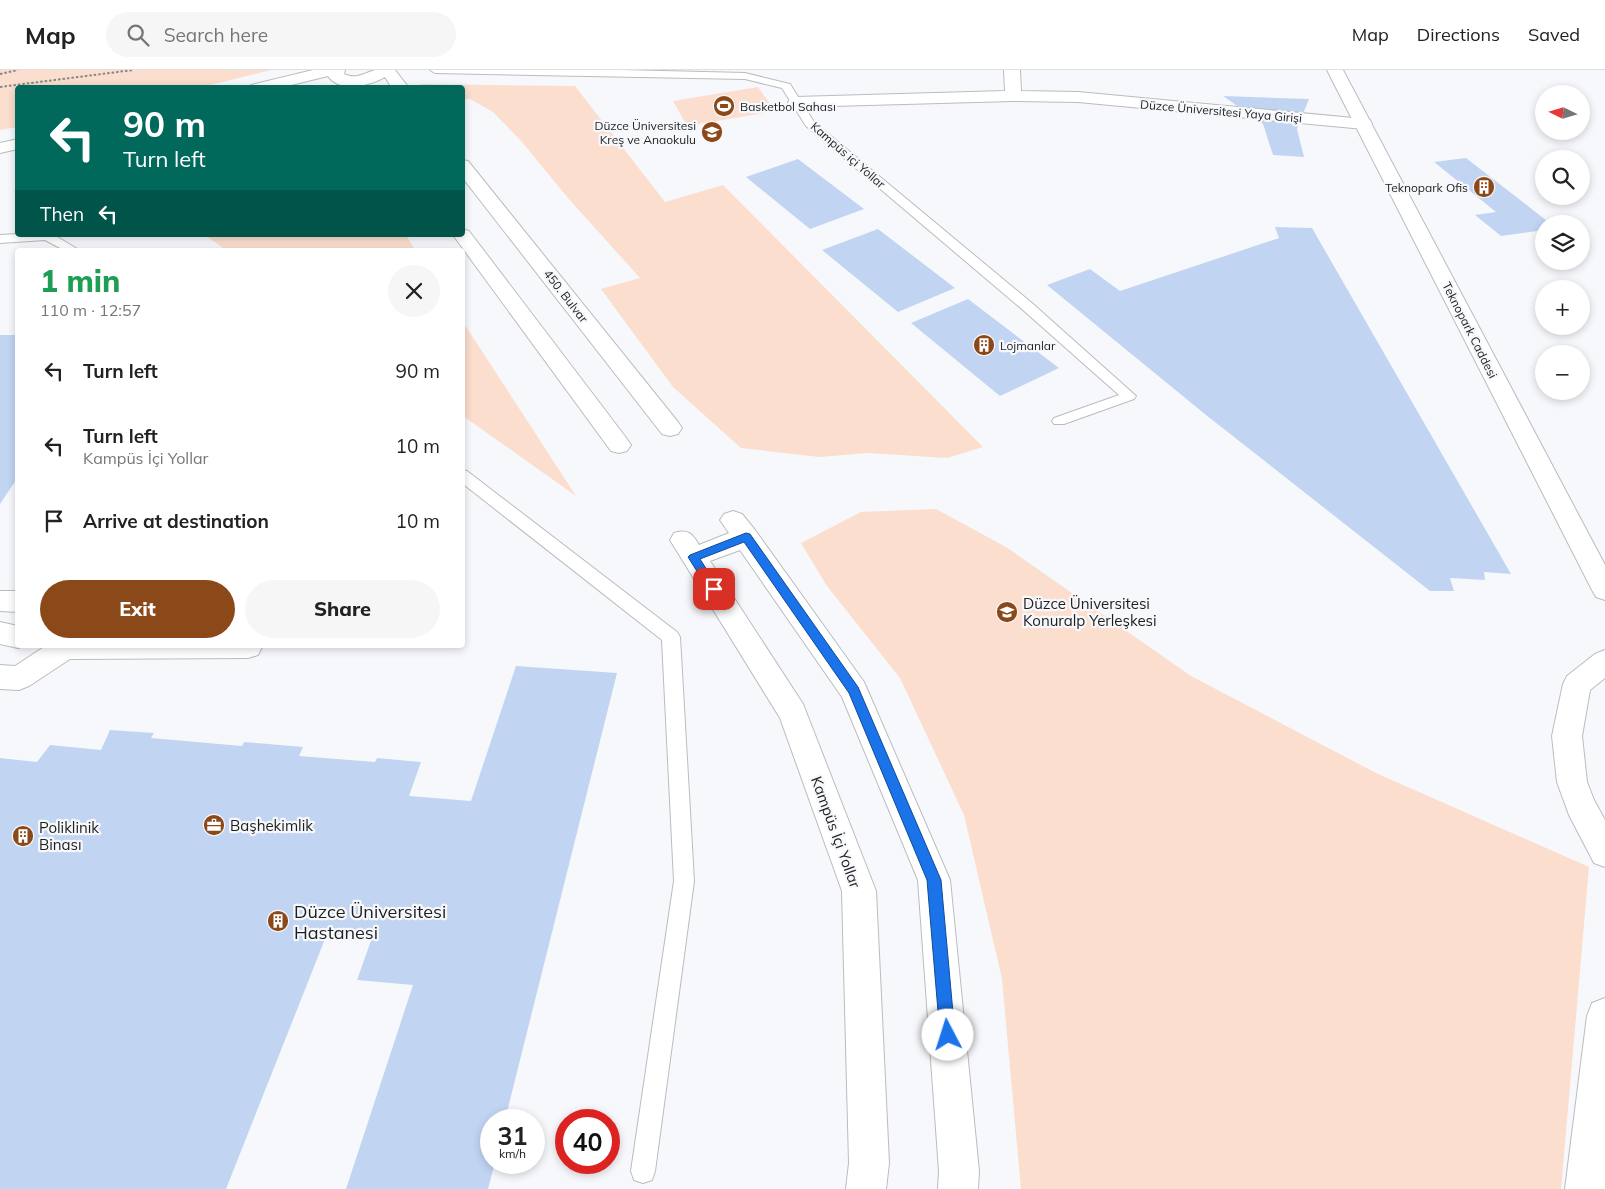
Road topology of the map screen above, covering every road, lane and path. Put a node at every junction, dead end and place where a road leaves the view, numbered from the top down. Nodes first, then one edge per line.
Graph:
1 (18, 70) edge
2 (133, 70) edge
3 (384, 70) edge
4 (388, 70) edge
5 (435, 70) edge
6 (1012, 70) edge
7 (1335, 70) edge
8 (123, 71) edge
9 (0, 74) edge
10 (342, 77) edge
11 (15, 85) edge
12 (15, 85) edge
13 (280, 85) edge
14 (314, 85) edge
15 (399, 85) edge
16 (0, 87) edge
17 (1013, 96) junction
18 (796, 102) junction
19 (1364, 124) junction
20 (15, 136) edge
21 (0, 139) edge
22 (15, 145) edge
23 (0, 148) edge
24 (465, 169) edge
25 (24, 237) edge
26 (49, 237) edge
27 (463, 237) edge
28 (0, 238) edge
29 (69, 248) edge
30 (1058, 421) dead end
31 (670, 428) dead end
32 (619, 445) dead end
33 (465, 477) edge
34 (1605, 590) edge
35 (0, 601) edge
36 (15, 602) edge
37 (0, 633) edge
38 (15, 636) edge
39 (56, 648) edge
40 (1605, 662) edge
41 (0, 677) edge
42 (1605, 852) edge
43 (1605, 1016) edge
44 (643, 1171) dead end
45 (866, 1189) edge
46 (958, 1189) edge
47 (1585, 1189) edge

1 - 9 path
2 - 8 path
3 - 10 street
4 - 15 street
5 - 18 lane, Kampüs içi Yollar
6 - 17 street
7 - 19 street, Teknopark Caddesi
8 - 11 path
10 - 13 street
10 - 14 street
12 - 16 path
17 - 18 street, Düzce Üniversitesi Yaya Girişi
17 - 19 street, Düzce Üniversitesi Yaya Girişi
18 - 30 lane, Kampüs içi Yollar
19 - 34 street, Teknopark Caddesi
20 - 21 street
22 - 23 street
24 - 31 street, 450. Bulvar
25 - 28 lane
26 - 29 lane
27 - 32 street
33 - 44 lane
35 - 36 street
37 - 38 street
39 - 41 street
40 - 42 street
43 - 47 street
45 - 46 street, Kampüs İçi Yollar

